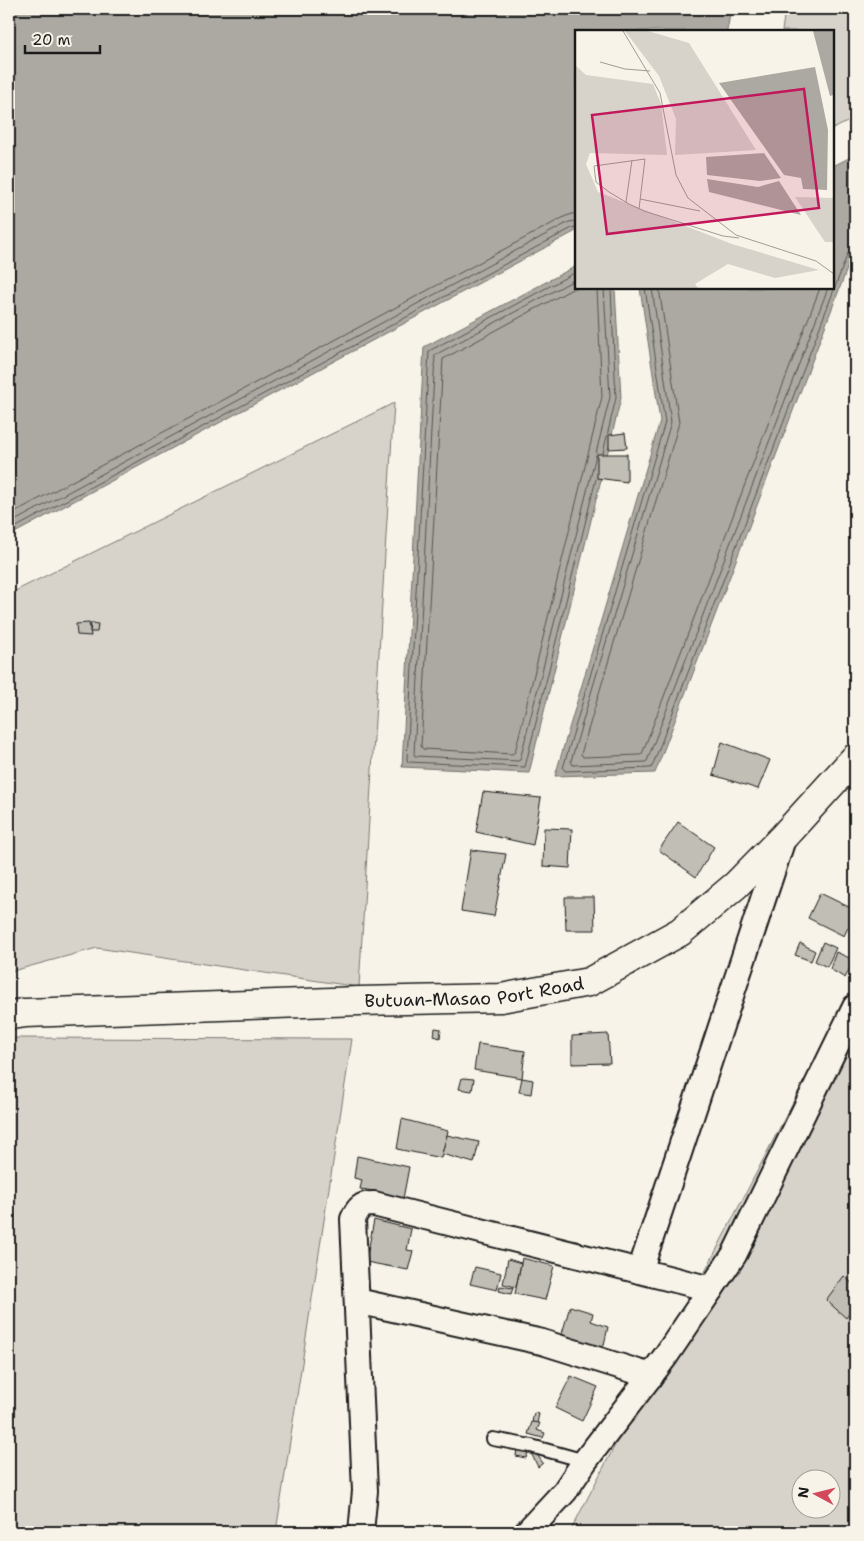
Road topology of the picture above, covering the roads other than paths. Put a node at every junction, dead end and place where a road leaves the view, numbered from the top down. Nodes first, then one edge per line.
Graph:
1 (855, 758) edge
2 (784, 836) junction
3 (855, 1007) edge
4 (9, 1015) edge
5 (640, 1271) junction
6 (711, 1289) junction
7 (357, 1301) junction
8 (651, 1376) junction
9 (493, 1439) dead end
10 (584, 1461) junction
11 (361, 1532) edge
12 (527, 1532) edge

1 - 2 street, Butuan-Masao Port Road
2 - 4 street, Butuan-Masao Port Road
2 - 5 street
3 - 6 street
5 - 6 street
5 - 7 street
6 - 8 street
7 - 8 street
7 - 11 street
8 - 10 street
9 - 10 lane
10 - 12 street

